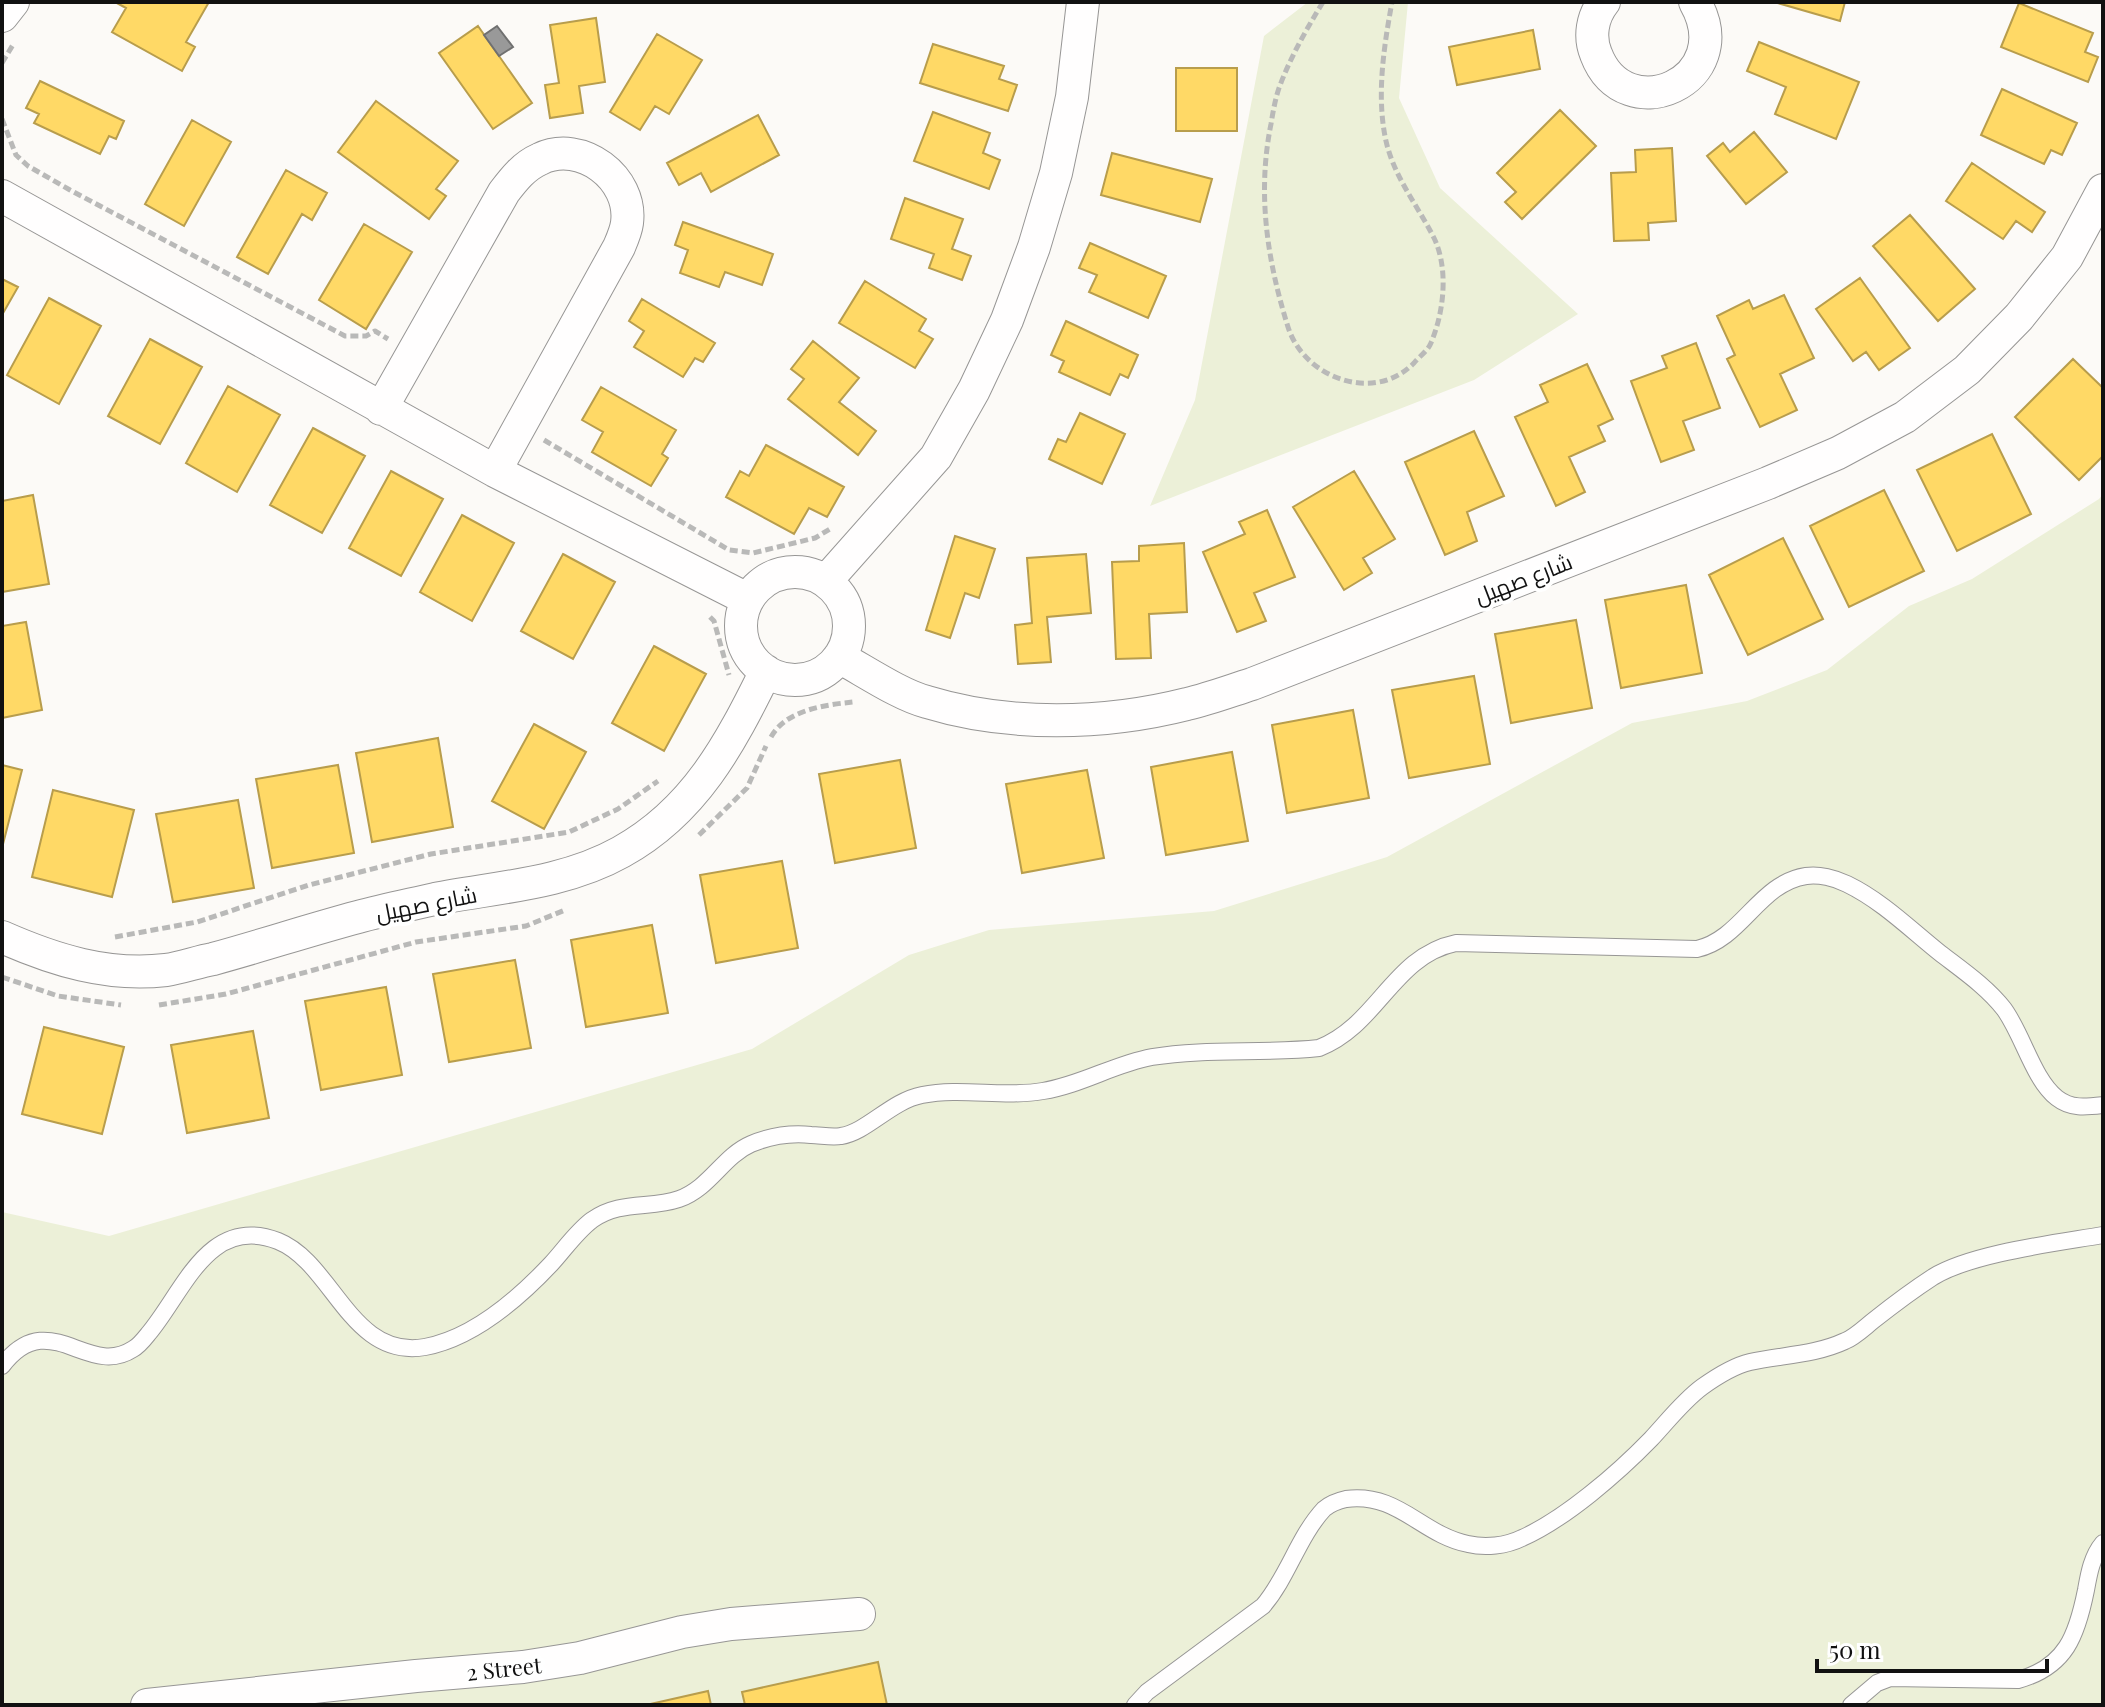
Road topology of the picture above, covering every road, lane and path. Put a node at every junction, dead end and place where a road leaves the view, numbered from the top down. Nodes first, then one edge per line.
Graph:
1 (13, 2) edge
2 (1083, 2) edge
3 (1323, 2) edge
4 (1392, 2) edge
5 (1604, 2) edge
6 (1695, 2) edge
7 (2, 16) edge
8 (2, 119) edge
9 (2103, 190) edge
10 (2, 196) edge
11 (412, 356) junction
12 (381, 409) junction
13 (520, 426) junction
14 (495, 471) junction
15 (859, 544) junction
16 (826, 581) junction
17 (747, 599) junction
18 (706, 613) dead end
19 (839, 657) junction
20 (766, 671) junction
21 (729, 683) dead end
22 (666, 775) dead end
23 (2, 937) edge
24 (103, 940) dead end
25 (2103, 1105) edge
26 (2103, 1235) edge
27 (2, 1366) edge
28 (2103, 1543) edge
29 (859, 1614) dead end
30 (147, 1705) edge
31 (1135, 1705) edge
32 (1851, 1705) edge

1 - 7 street
2 - 15 street
3 - 4 path
5 - 6 street
8 - 11 path
9 - 19 street, شارع صهيل
10 - 12 street
11 - 12 street
11 - 13 street
12 - 14 street
13 - 14 street
13 - 15 path
14 - 17 street
15 - 16 street
16 - 17 street
16 - 19 street
17 - 20 street
18 - 21 path
19 - 20 street
20 - 23 street, شارع صهيل
22 - 24 path
25 - 27 lane
26 - 31 lane
28 - 32 lane
29 - 30 street, 2 Street

